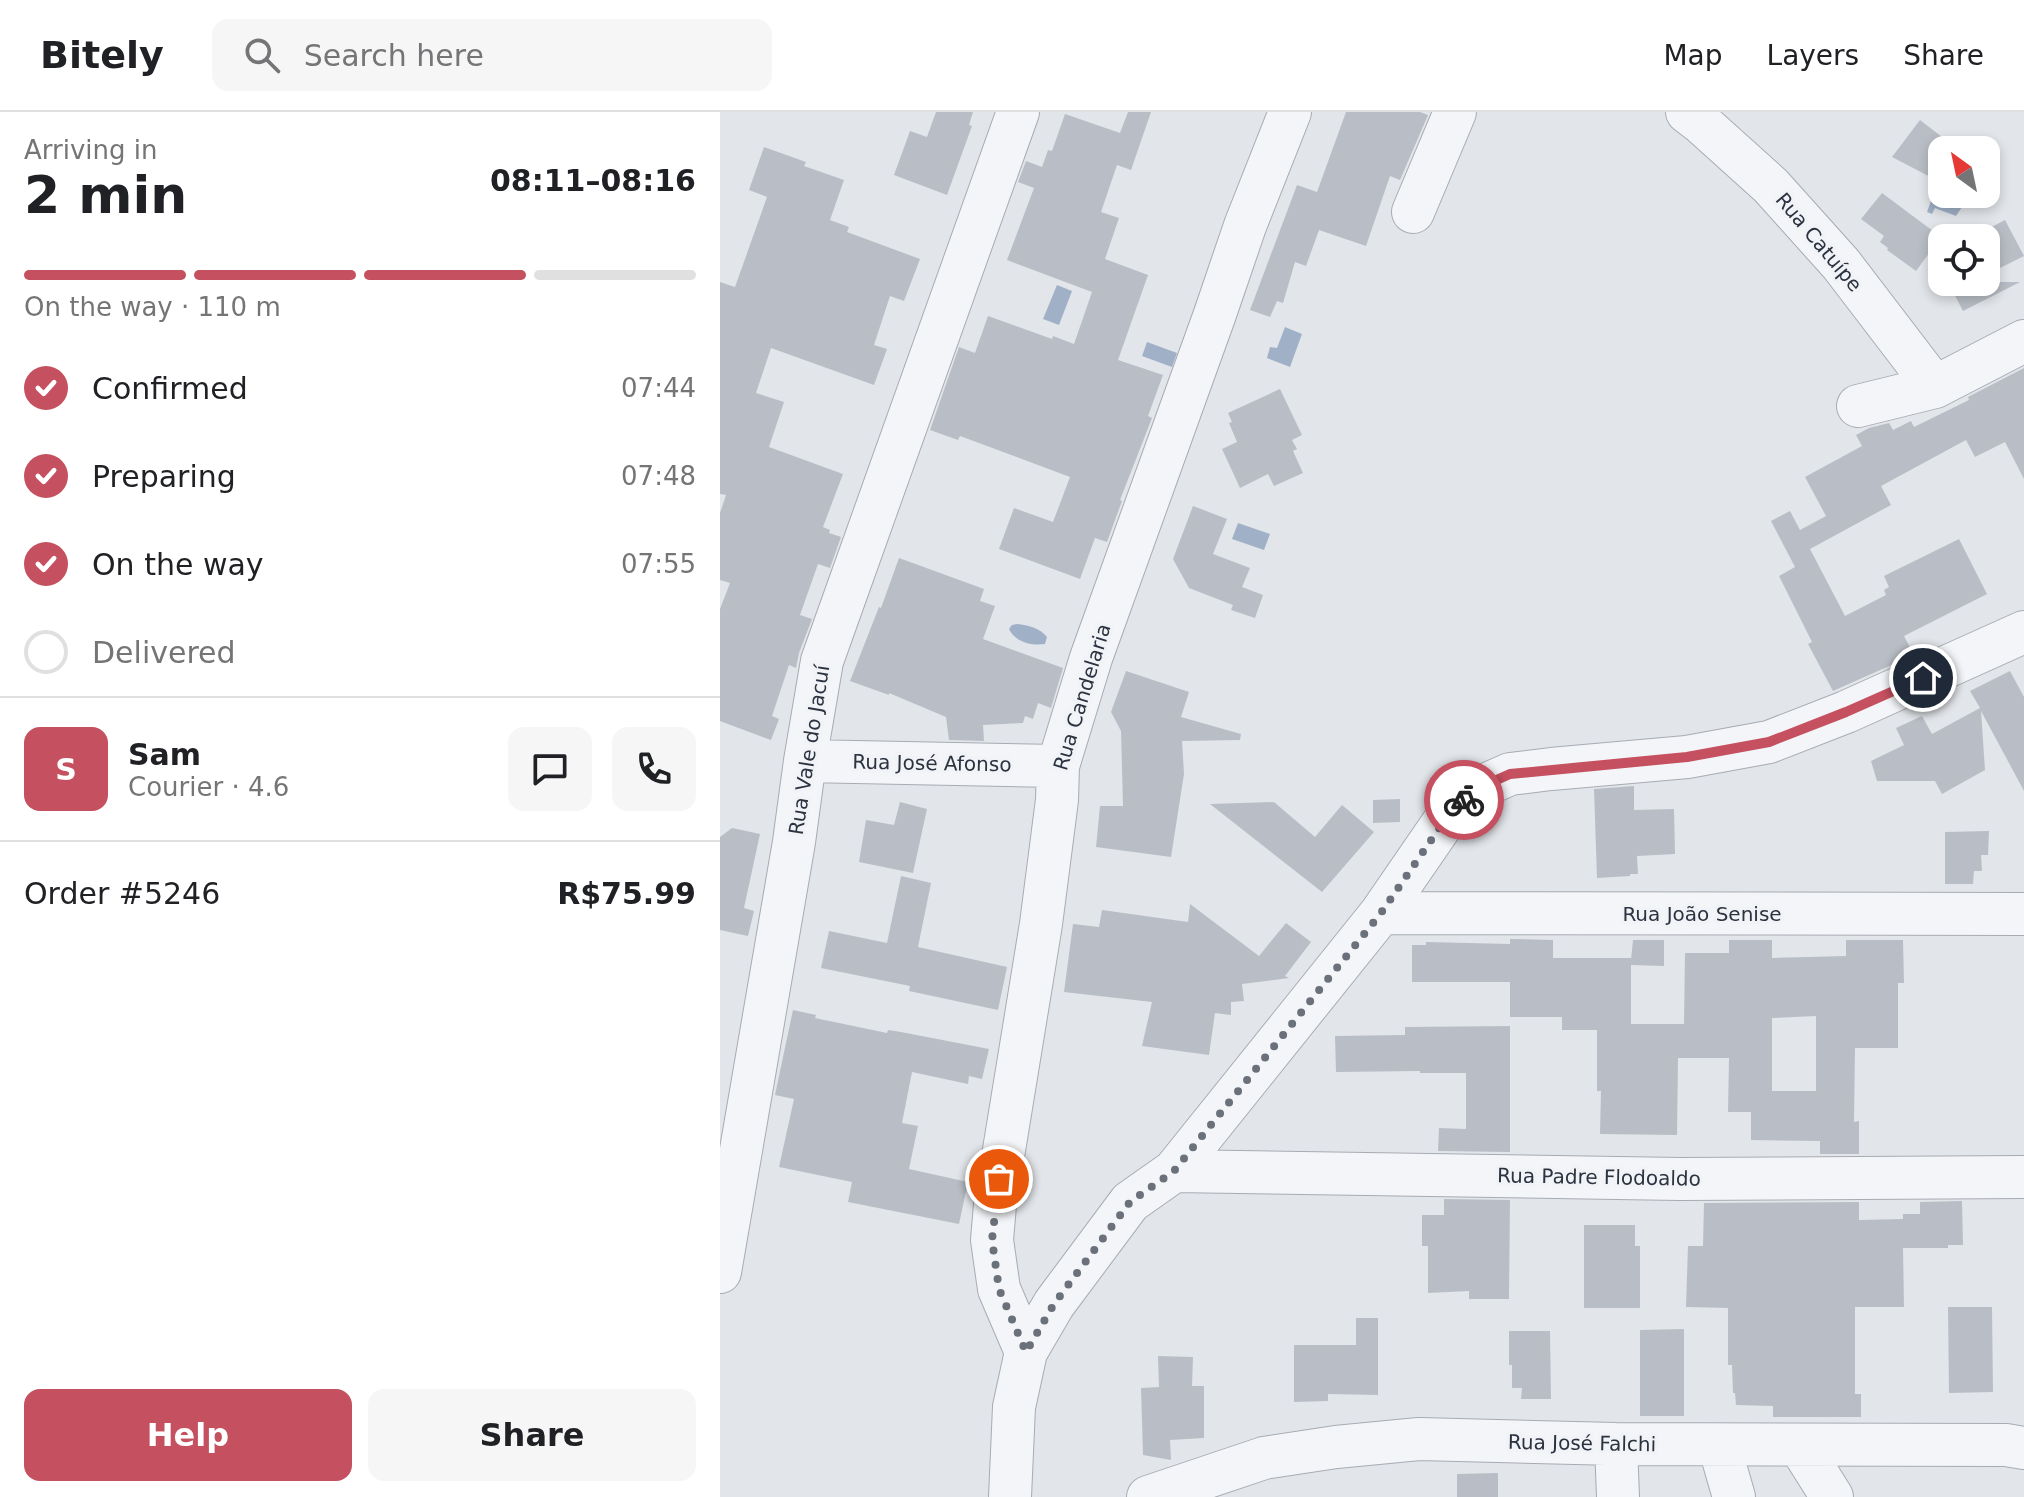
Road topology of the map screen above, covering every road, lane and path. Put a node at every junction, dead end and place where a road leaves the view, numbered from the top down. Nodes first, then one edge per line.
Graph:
1 (1018, 112) edge
2 (1290, 112) edge
3 (1455, 112) edge
4 (1687, 112) edge
5 (1413, 212) dead end
6 (2024, 341) edge
7 (1935, 387) junction
8 (1858, 406) dead end
9 (2024, 632) edge
10 (805, 761) junction
11 (1058, 766) junction
12 (1381, 913) junction
13 (2024, 914) edge
14 (1174, 1171) junction
15 (2024, 1177) edge
16 (720, 1272) edge
17 (1026, 1352) junction
18 (1616, 1444) junction
19 (1719, 1445) junction
20 (1800, 1446) junction
21 (2024, 1448) edge
22 (1010, 1497) edge
23 (1148, 1497) edge
24 (1618, 1497) edge
25 (1734, 1497) edge
26 (1832, 1497) edge

1 - 10 street, Rua Vale do Jacuí
2 - 11 street, Rua Candelaria
3 - 5 street
4 - 7 street, Rua Catuípe
6 - 7 street
7 - 8 street
9 - 12 street
10 - 11 street, Rua José Afonso
10 - 16 street, Rua Vale do Jacuí
11 - 17 street, Rua Candelaria
12 - 13 street, Rua João Senise
12 - 14 street
14 - 15 street, Rua Padre Flodoaldo
14 - 17 street
17 - 22 street
18 - 19 street, Rua José Falchi
18 - 23 street, Rua José Falchi
18 - 24 street
19 - 20 street, Rua José Falchi
19 - 25 street
20 - 21 street, Rua José Falchi
20 - 26 street

